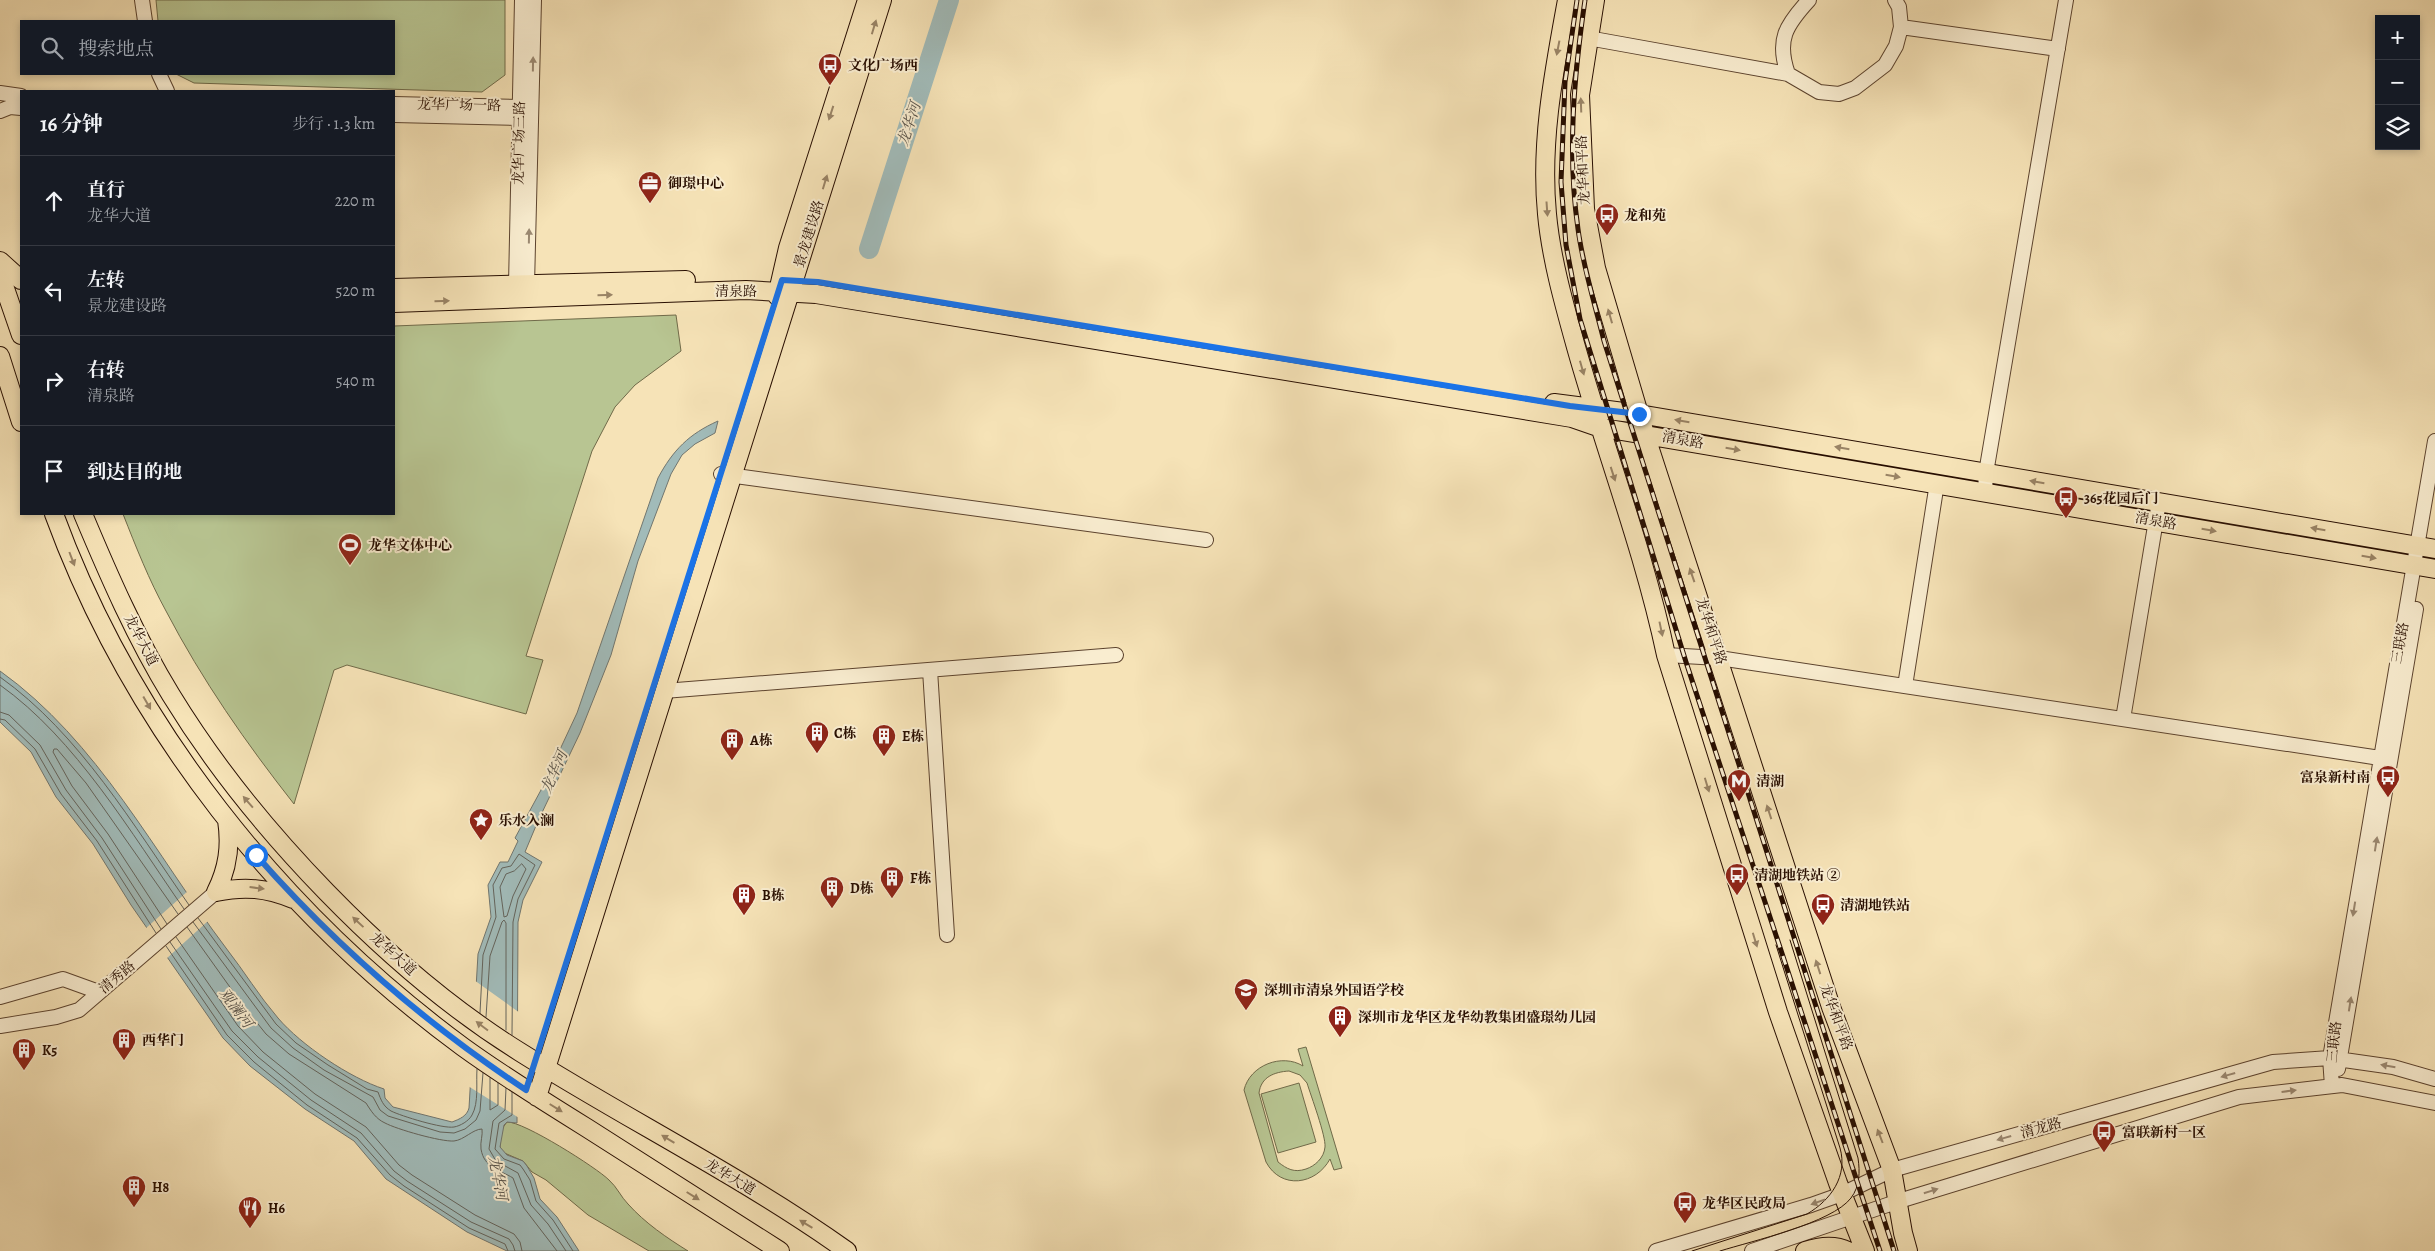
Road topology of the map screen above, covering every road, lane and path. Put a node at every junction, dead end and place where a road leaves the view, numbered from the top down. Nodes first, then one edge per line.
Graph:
1 (142, 0) edge
2 (522, 0) edge
3 (534, 0) edge
4 (867, 0) edge
5 (882, 0) edge
6 (1567, 0) edge
7 (1595, 0) edge
8 (1810, 0) edge
9 (1895, 0) edge
10 (2066, 0) edge
11 (146, 20) edge
12 (1900, 27) junction
13 (1588, 38) junction
14 (2058, 49) junction
15 (1788, 74) junction
16 (159, 75) edge
17 (167, 90) edge
18 (0, 93) edge
19 (20, 96) edge
20 (395, 104) edge
21 (20, 108) edge
22 (0, 111) edge
23 (524, 112) junction
24 (395, 115) edge
25 (0, 261) edge
26 (0, 274) edge
27 (20, 279) edge
28 (522, 285) junction
29 (786, 286) junction
30 (395, 288) edge
31 (395, 303) edge
32 (11, 310) edge
33 (20, 332) edge
34 (1, 362) edge
35 (1593, 408) junction
36 (1639, 414) junction
37 (20, 419) edge
38 (1598, 428) junction
39 (1644, 434) junction
40 (2435, 441) edge
41 (1986, 473) junction
42 (727, 474) junction
43 (1937, 483) junction
44 (1985, 492) junction
45 (2435, 500) edge
46 (2159, 502) junction
47 (54, 515) edge
48 (83, 515) edge
49 (2157, 521) junction
50 (1206, 540) dead end
51 (2426, 548) edge
52 (2424, 567) edge
53 (1116, 655) dead end
54 (1666, 655) junction
55 (1719, 658) junction
56 (930, 670) junction
57 (1905, 686) junction
58 (664, 691) junction
59 (2122, 719) junction
60 (2380, 758) junction
61 (226, 818) junction
62 (216, 892) junction
63 (296, 900) junction
64 (947, 935) dead end
65 (99, 992) junction
66 (0, 997) edge
67 (0, 1026) edge
68 (2335, 1059) junction
69 (541, 1065) junction
70 (2435, 1079) edge
71 (2332, 1086) junction
72 (526, 1090) junction
73 (2435, 1103) edge
74 (1892, 1170) junction
75 (1842, 1194) junction
76 (1899, 1201) junction
77 (1852, 1218) junction
78 (780, 1251) edge
79 (847, 1251) edge
80 (1656, 1251) edge
81 (1752, 1251) edge
82 (1805, 1251) edge
83 (1848, 1251) edge
84 (1865, 1251) edge
85 (1908, 1251) edge

1 - 11 street
2 - 23 street, 龙华广场三路
23 -> 3 street, 龙华广场三路
4 -> 29 main road, 景龙建设路
29 -> 5 main road, 景龙建设路
6 -> 35 main road
7 - 13 main road, 龙华和平路
8 - 15 street
9 - 12 street
10 - 14 street
12 - 14 street
12 - 15 street
13 - 15 street
36 -> 13 main road, 龙华和平路
14 - 41 street
16 - 17 street
18 - 19 street
20 - 23 street, 龙华广场一路
21 - 22 street
23 - 24 street, 龙华广场一路
23 - 28 street, 龙华广场三路
25 - 27 main road
26 - 32 main road
28 - 29 main road, 清泉路
28 - 30 main road, 清泉路
31 -> 29 main road, 清泉路
29 - 35 main road, 清泉路
29 - 38 main road, 清泉路
29 - 42 main road, 景龙建设路
32 - 33 main road
34 - 37 main road
35 - 36 main road, 清泉路
35 - 38 main road
36 - 39 main road, 龙华和平路
41 -> 36 main road, 清泉路
38 - 39 main road, 清泉路
38 -> 54 main road
39 -> 43 main road, 清泉路
55 -> 39 main road, 龙华和平路
40 - 51 street, 三联路
41 - 44 street
46 -> 41 main road, 清泉路
42 - 50 street
42 - 58 main road, 景龙建设路
42 - 69 main road, 景龙建设路
43 - 44 main road, 清泉路
43 - 57 street
44 - 49 main road, 清泉路
45 - 51 street, 三联路
46 - 49 street
51 -> 46 main road, 清泉路
47 -> 61 main road, 龙华大道
69 -> 48 main road, 龙华大道
49 -> 52 main road, 清泉路
49 - 59 street
51 - 52 street, 三联路
52 - 60 street, 三联路
68 -> 52 street, 三联路
53 - 56 street
54 - 55 street
54 -> 75 main road
55 - 57 street
74 -> 55 main road, 龙华和平路
56 - 58 street
56 - 64 street
57 - 59 street
58 - 69 main road, 景龙建设路
59 - 60 street
60 -> 68 street, 三联路
61 - 62 main road
61 - 63 main road, 龙华大道
62 -> 63 main road
62 - 65 street, 清秀路
63 - 72 main road, 龙华大道
65 - 66 street
65 - 67 street, 清秀路
70 -> 68 street, 清龙路
68 - 71 street, 三联路
68 -> 74 street, 清龙路
69 - 72 main road, 景龙建设路
79 -> 69 main road, 龙华大道
71 - 73 street, 清龙路
76 -> 71 street, 清龙路
72 -> 78 main road, 龙华大道
74 - 75 street, 清龙路
74 - 76 main road, 龙华和平路
75 - 77 main road
75 -> 80 street, 清龙路
76 - 77 street, 清龙路
76 - 85 main road, 龙华和平路
77 - 81 street, 清龙路
77 - 84 main road
82 - 83 main road

